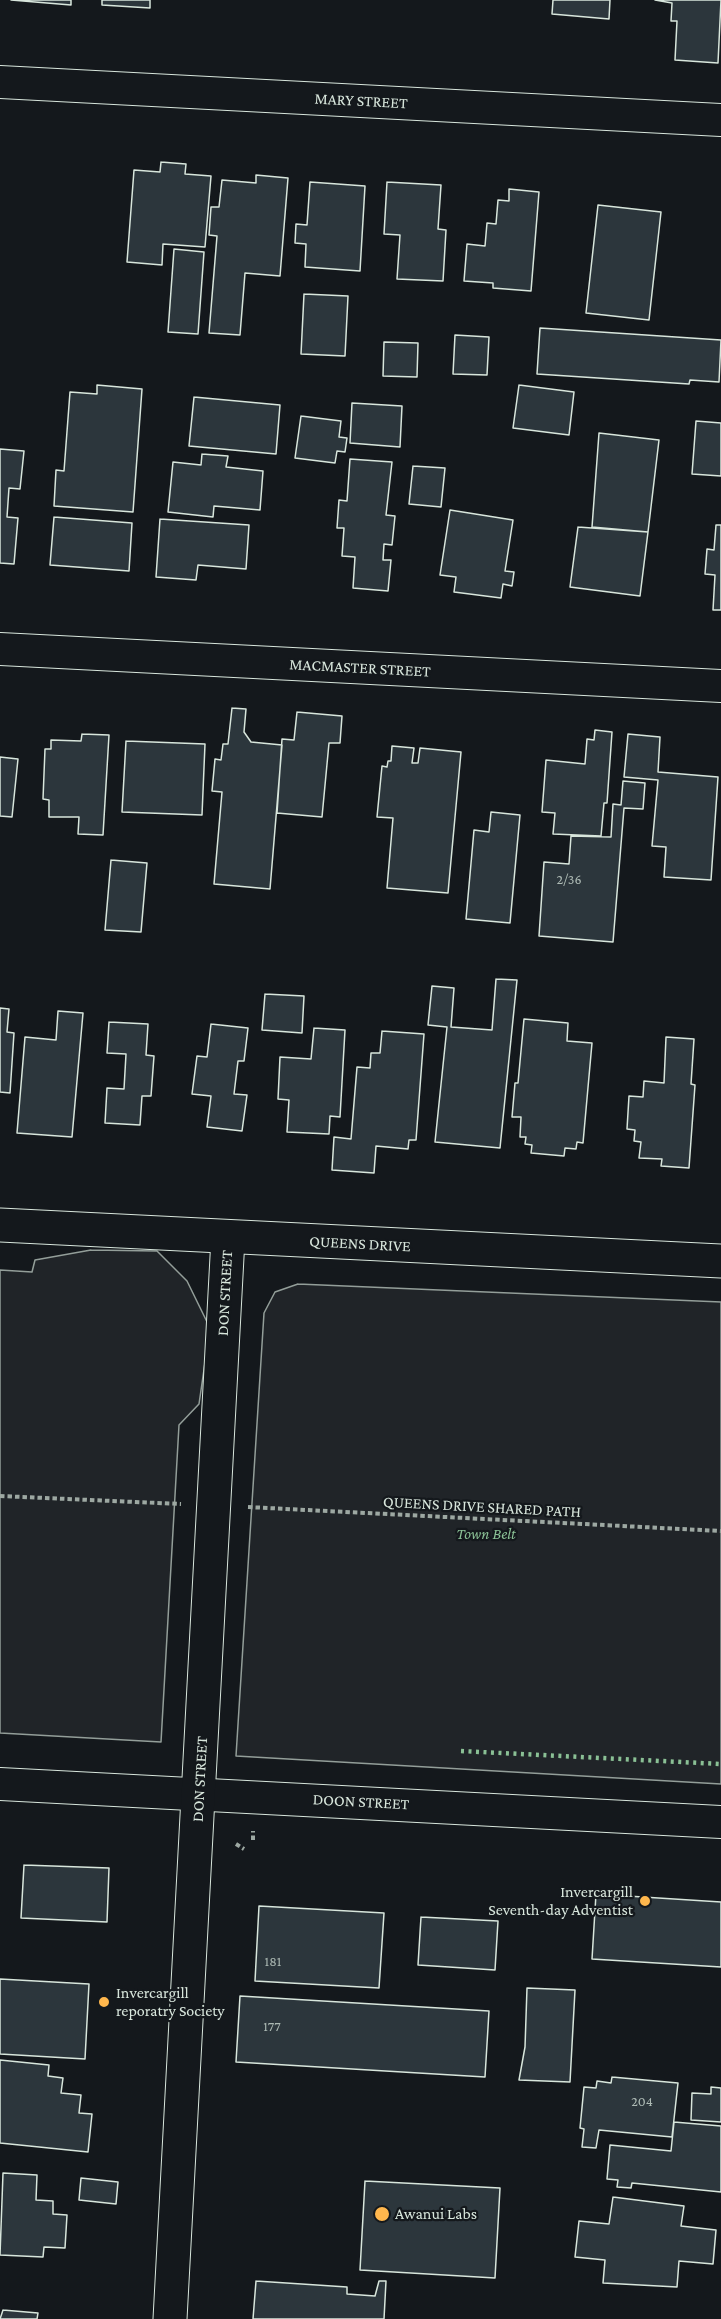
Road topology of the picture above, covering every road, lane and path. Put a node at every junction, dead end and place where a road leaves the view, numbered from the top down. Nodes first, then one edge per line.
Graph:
1 (0, 82) edge
2 (721, 120) edge
3 (0, 649) edge
4 (721, 686) edge
5 (0, 1225) edge
6 (228, 1238) junction
7 (721, 1261) edge
8 (0, 1496) edge
9 (187, 1504) dead end
10 (242, 1507) dead end
11 (721, 1531) edge
12 (0, 1785) edge
13 (199, 1794) junction
14 (721, 1822) edge
15 (236, 1844) dead end
16 (243, 1849) dead end
17 (170, 2319) edge

1 - 2 street, MARY STREET
3 - 4 street, MACMASTER STREET
5 - 6 street, QUEENS DRIVE
6 - 7 street, QUEENS DRIVE
6 - 13 street, DON STREET
8 - 9 path
10 - 11 path, QUEENS DRIVE SHARED PATH
12 - 13 street, DOON STREET
13 - 14 street, DOON STREET
13 - 17 street, DON STREET
15 - 16 path

